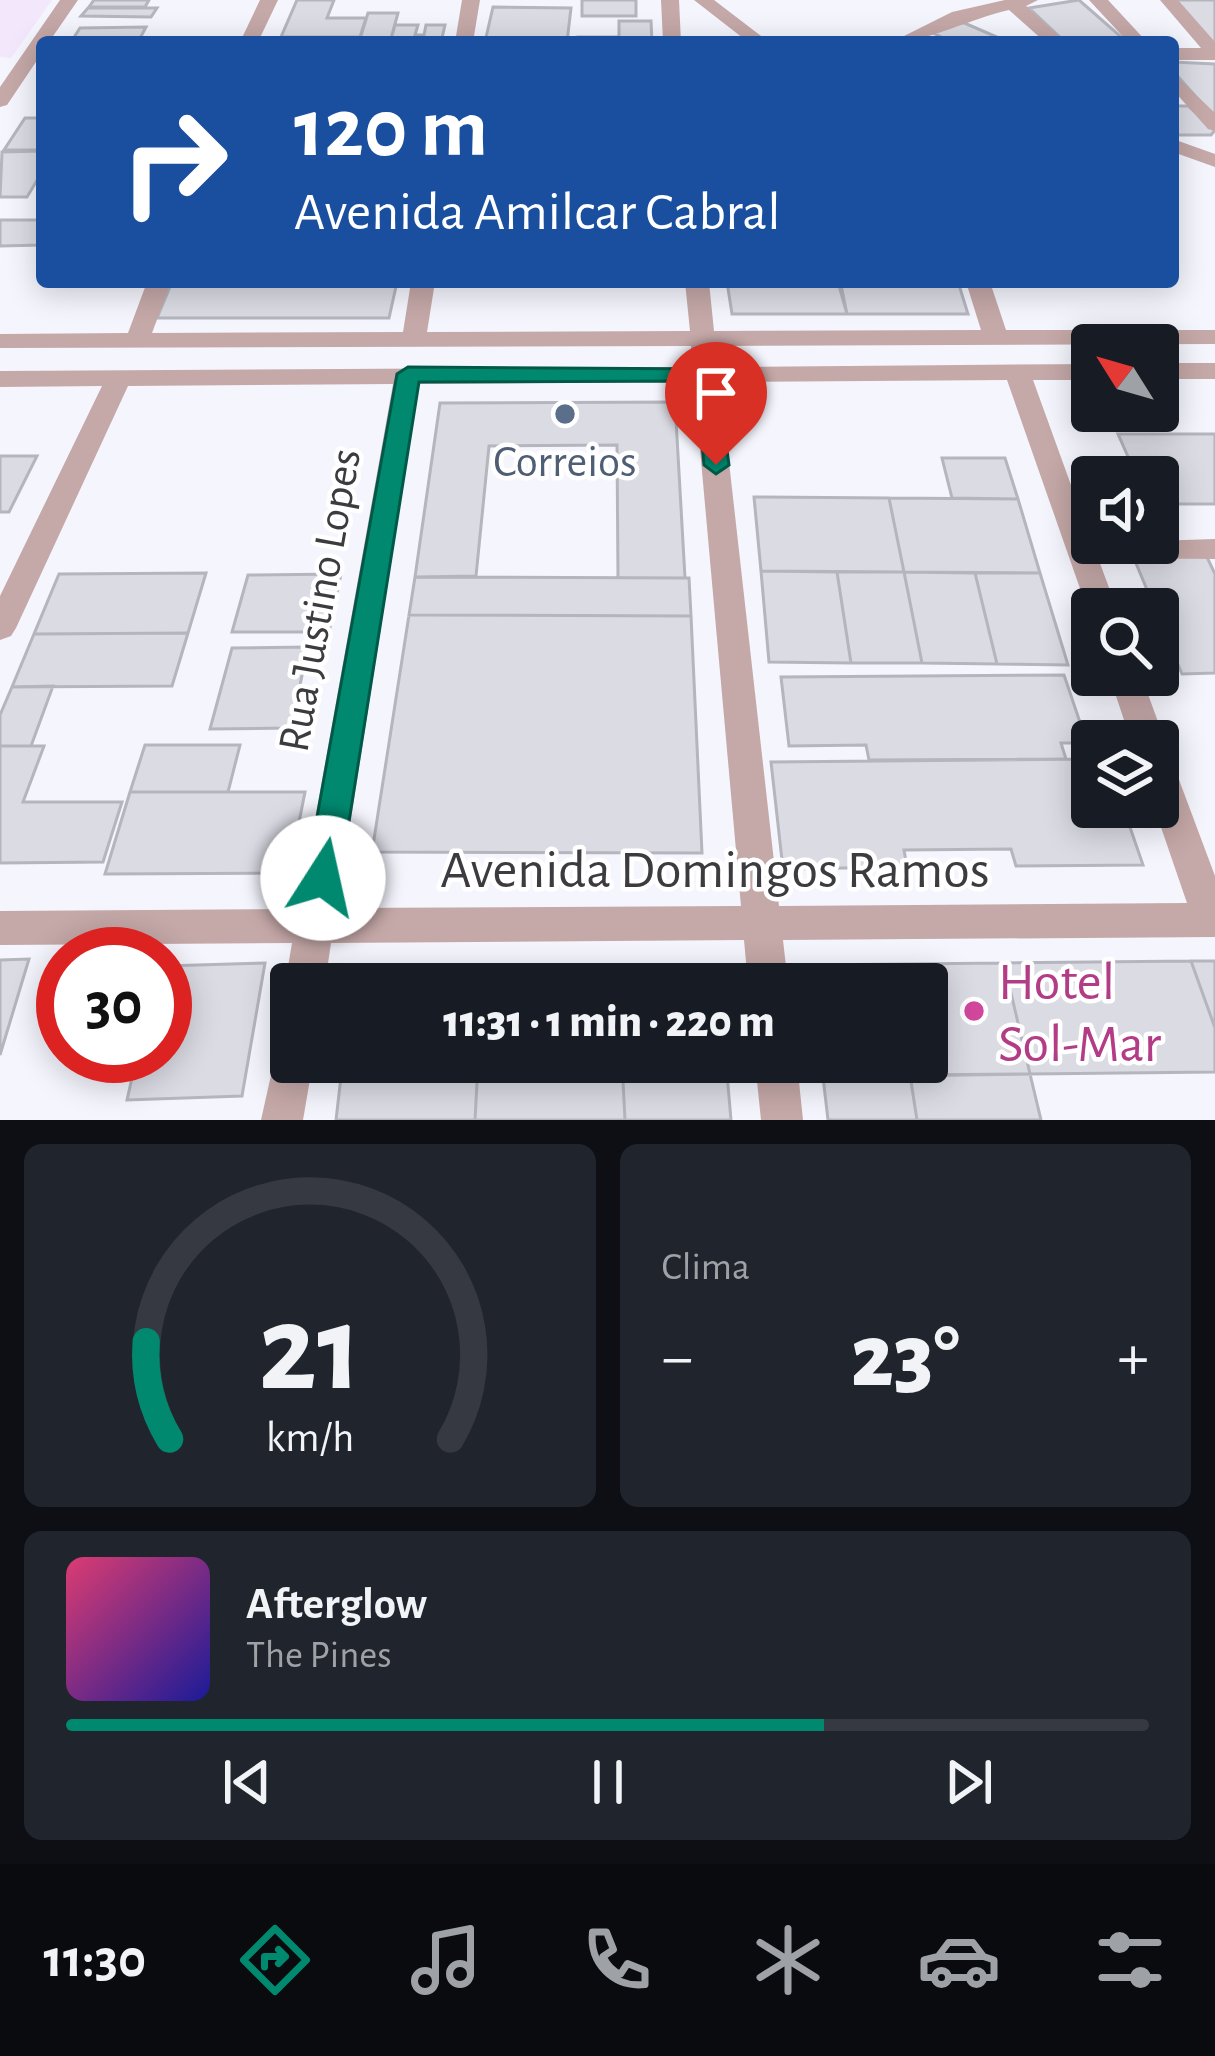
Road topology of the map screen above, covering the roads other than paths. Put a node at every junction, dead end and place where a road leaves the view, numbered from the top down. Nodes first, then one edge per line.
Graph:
1 (69, 0) edge
2 (268, 0) edge
3 (471, 0) edge
4 (670, 0) edge
5 (703, 0) edge
6 (1097, 0) edge
7 (1169, 0) edge
8 (1021, 2) edge
9 (50, 36) edge
10 (252, 36) edge
11 (465, 36) edge
12 (672, 36) edge
13 (752, 36) edge
14 (911, 36) edge
15 (1050, 36) edge
16 (1132, 36) edge
17 (1215, 53) edge
18 (1179, 54) edge
19 (0, 67) edge
20 (33, 67) edge
21 (1179, 86) edge
22 (0, 101) edge
23 (1215, 125) edge
24 (1179, 144) edge
25 (1213, 158) edge
26 (157, 288) edge
27 (423, 288) edge
28 (698, 288) edge
29 (980, 288) edge
30 (1215, 337) edge
31 (703, 338) junction
32 (414, 339) junction
33 (137, 340) junction
34 (998, 340) junction
35 (0, 341) edge
36 (1179, 371) edge
37 (1215, 371) edge
38 (1017, 372) junction
39 (1071, 372) edge
40 (408, 374) junction
41 (707, 374) junction
42 (119, 377) junction
43 (0, 379) edge
44 (1071, 524) edge
45 (1179, 548) edge
46 (1215, 549) edge
47 (0, 628) edge
48 (1179, 827) edge
49 (1213, 920) edge
50 (762, 922) junction
51 (315, 924) junction
52 (0, 928) edge
53 (308, 963) edge
54 (766, 963) edge
55 (288, 1083) edge
56 (778, 1083) edge
57 (282, 1120) edge
58 (782, 1120) edge

1 - 9 street
2 - 10 street
3 - 11 street
4 - 12 street
5 - 13 street
6 - 16 street
7 - 17 street
8 - 14 street
8 - 15 street
17 - 18 street
19 - 20 street
20 - 22 street
21 - 23 street
24 - 25 street
26 - 33 street
27 - 32 street
28 - 31 street
29 - 34 street
30 - 34 street
31 - 32 street
31 - 34 street
31 - 41 street
32 - 33 street
33 - 35 street
36 - 37 street
38 - 39 street
38 - 41 street
38 - 44 street
40 - 41 street
40 - 42 street
40 - 51 street, Rua Justino Lopes
41 - 50 street
42 - 43 street
42 - 47 street
45 - 46 street
48 - 49 street
49 - 50 street, Avenida Domingos Ramos
50 - 51 street, Avenida Domingos Ramos
50 - 54 street
51 - 52 street, Avenida Domingos Ramos
51 - 53 street, Rua Justino Lopes
55 - 57 street
56 - 58 street

